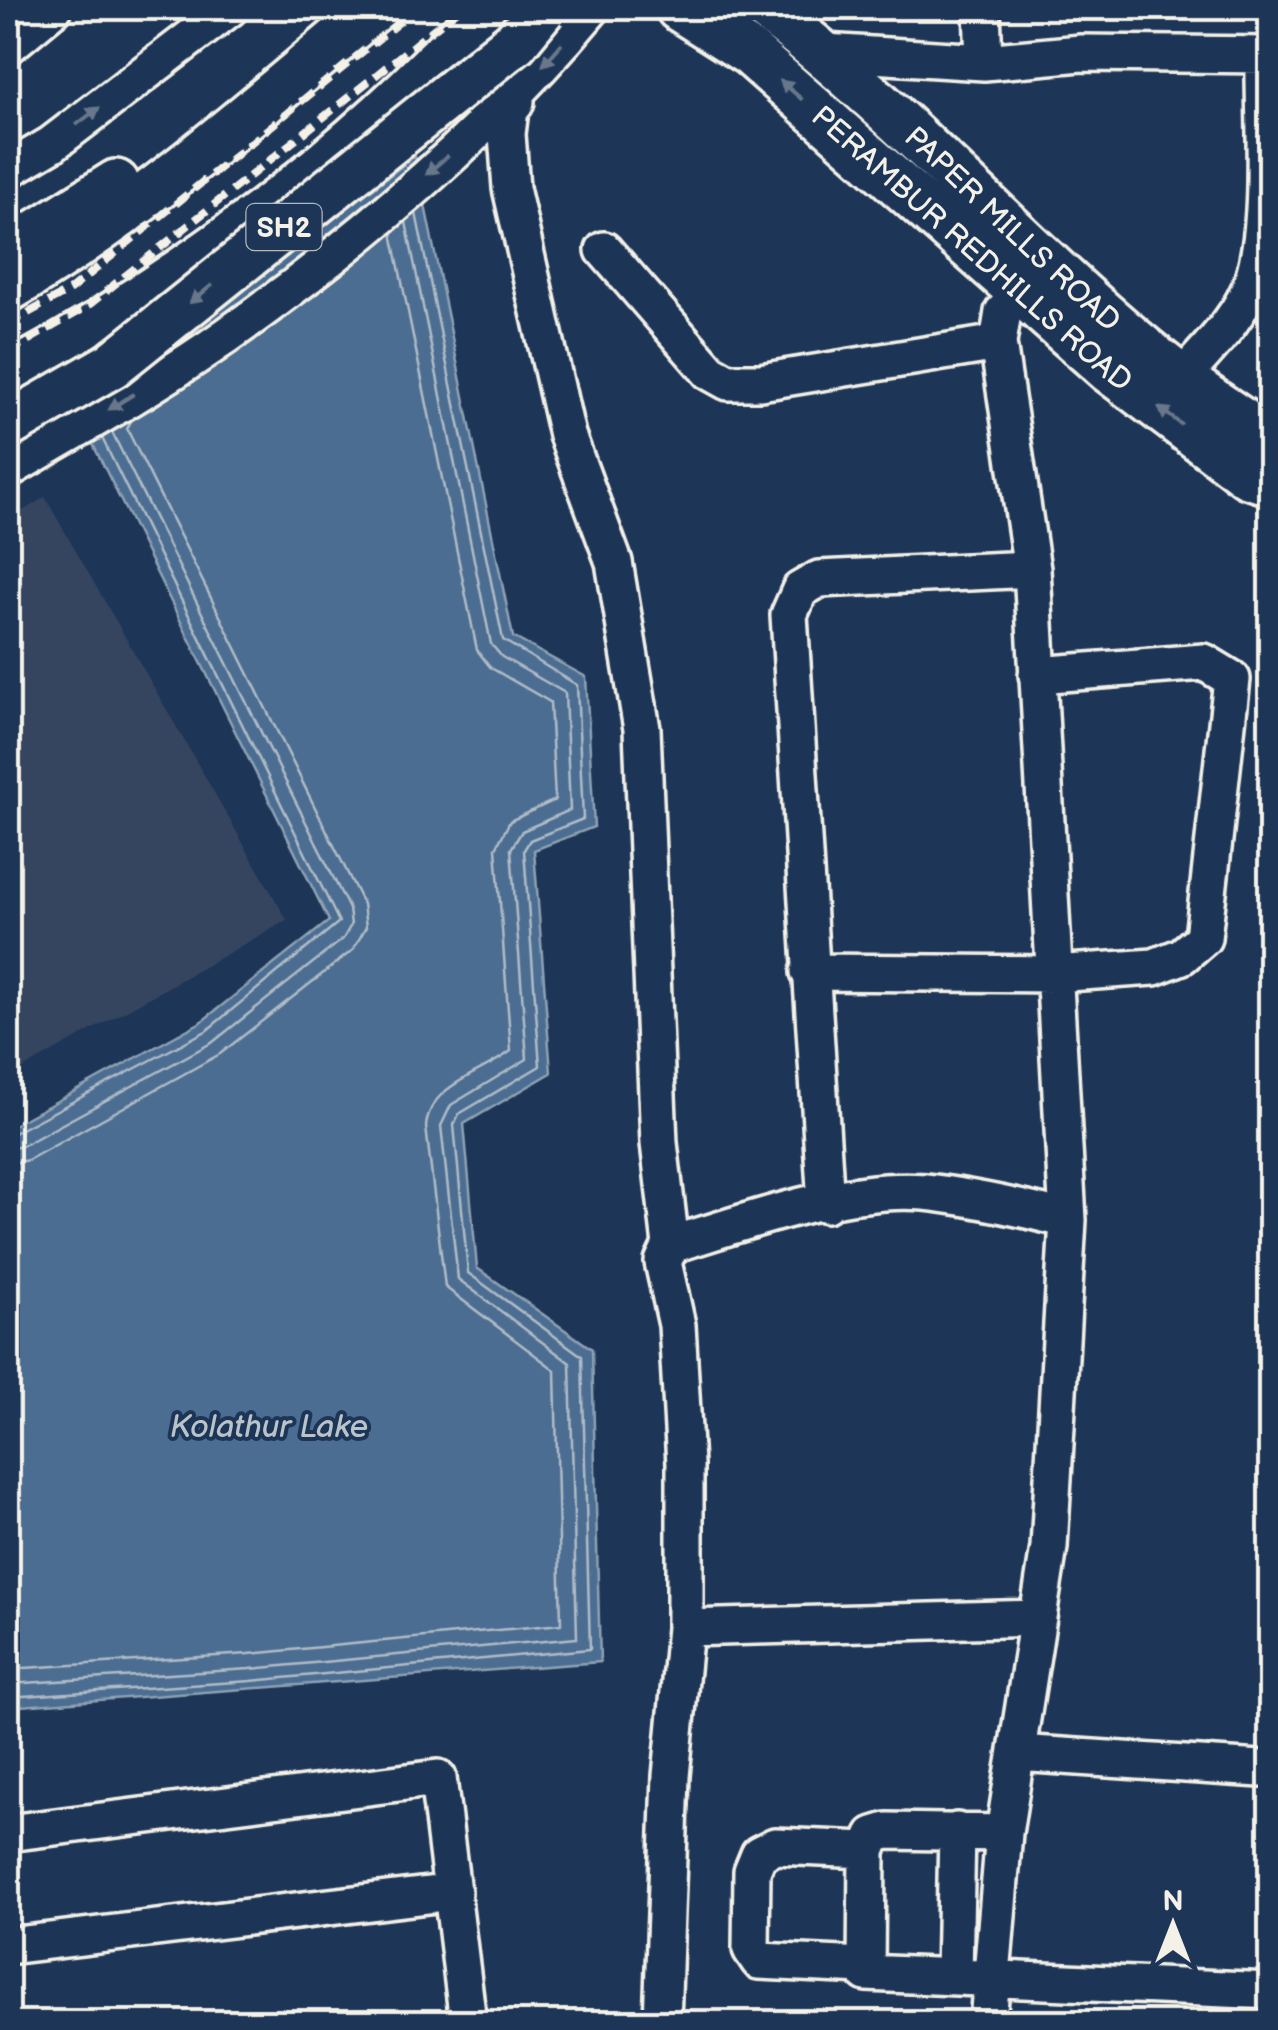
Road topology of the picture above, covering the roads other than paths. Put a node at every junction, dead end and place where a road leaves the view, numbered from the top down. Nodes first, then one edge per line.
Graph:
1 (54, 8) edge
2 (230, 8) edge
3 (350, 8) edge
4 (375, 8) edge
5 (487, 8) edge
6 (544, 8) edge
7 (592, 8) edge
8 (679, 8) edge
9 (765, 8) edge
10 (982, 8) edge
11 (8, 46) edge
12 (824, 52) junction
13 (1267, 55) edge
14 (984, 62) junction
15 (414, 82) junction
16 (511, 102) junction
17 (8, 170) edge
18 (604, 250) dead end
19 (8, 251) edge
20 (8, 289) edge
21 (1022, 293) junction
22 (998, 342) junction
23 (8, 376) edge
24 (1182, 379) junction
25 (8, 425) edge
26 (1270, 440) edge
27 (8, 470) edge
28 (1270, 482) edge
29 (1032, 569) junction
30 (1037, 675) junction
31 (810, 972) junction
32 (1052, 974) junction
33 (826, 1204) junction
34 (1068, 1220) junction
35 (671, 1245) junction
36 (1038, 1618) junction
37 (685, 1628) junction
38 (1017, 1753) junction
39 (1261, 1769) dead end
40 (957, 1831) junction
41 (8, 1833) edge
42 (1004, 1833) junction
43 (867, 1850) junction
44 (453, 1892) junction
45 (947, 1903) junction
46 (999, 1904) junction
47 (8, 1946) edge
48 (864, 1966) junction
49 (954, 1976) junction
50 (993, 1976) junction
51 (1270, 1991) edge
52 (468, 2022) edge
53 (662, 2022) edge
54 (988, 2022) edge

1 - 11 street
17 -> 2 street
3 - 19 main road
4 - 20 main road
5 - 15 main road
6 -> 25 main road, SH2, bridge
7 -> 16 street
21 -> 8 main road, PERAMBUR REDHILLS ROAD
9 - 12 main road, PAPER MILLS ROAD
10 - 14 street
12 - 14 street
12 - 24 main road, PAPER MILLS ROAD
13 - 14 street
13 - 24 street
15 - 16 main road
15 - 23 main road
16 -> 27 street
16 - 35 street
18 - 22 street
21 - 22 street
28 -> 21 main road, PERAMBUR REDHILLS ROAD
22 - 29 street
24 - 26 main road, PAPER MILLS ROAD
29 - 30 street
29 - 31 street
30 - 32 street
30 - 32 street
31 - 32 street
31 - 33 street
32 - 34 street
33 - 34 street
33 - 35 street
34 - 36 street
35 - 37 street
36 - 37 street
36 - 38 street
37 - 53 street
38 - 39 street
38 - 42 street
40 - 42 street
40 - 43 street
40 - 45 street
41 - 44 street
42 - 46 street
43 - 48 street
43 - 48 street
44 - 47 street
44 - 52 street
45 - 46 street
45 - 49 street
46 - 50 street
48 - 49 street
49 - 50 street
50 - 51 street
50 - 54 street

